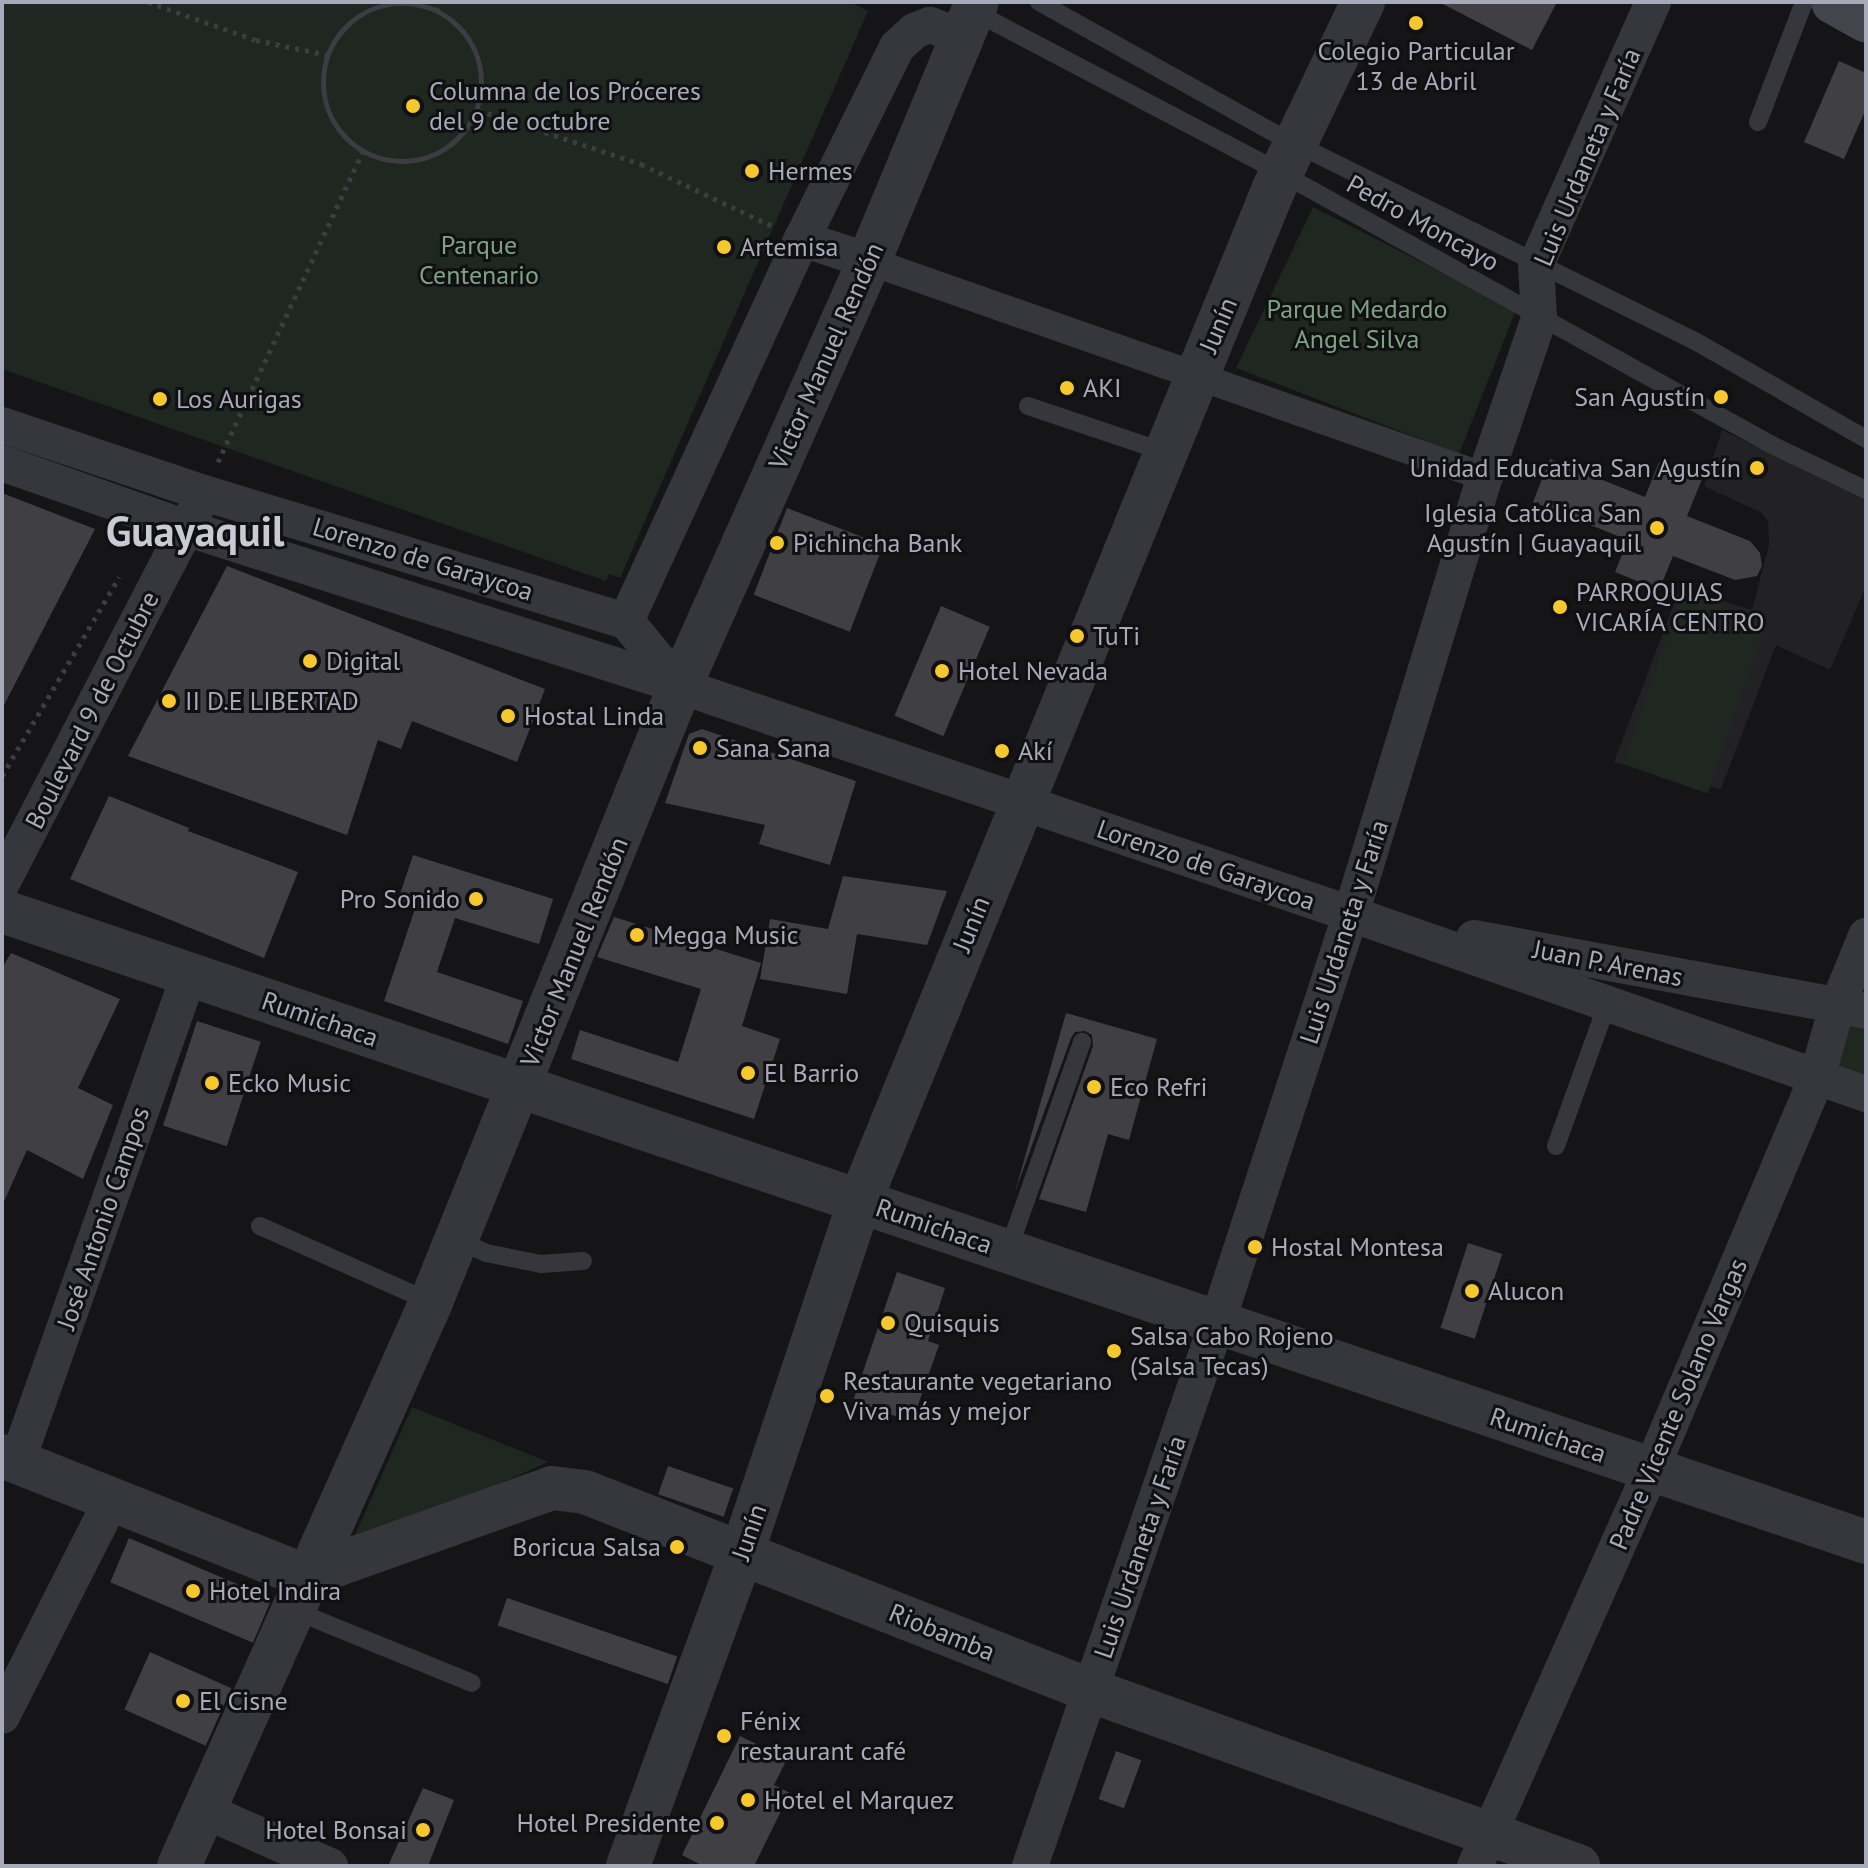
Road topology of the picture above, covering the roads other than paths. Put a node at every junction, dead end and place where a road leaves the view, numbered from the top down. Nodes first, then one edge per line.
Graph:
1 (1039, 2) edge
2 (1363, 2) edge
3 (1653, 2) edge
4 (1804, 2) edge
5 (1833, 2) edge
6 (966, 13) edge
7 (1866, 20) edge
8 (1758, 122) dead end
9 (1288, 158) junction
10 (802, 239) junction
11 (869, 261) junction
12 (1536, 265) junction
13 (1539, 318) junction
14 (1198, 374) junction
15 (1028, 406) dead end
16 (2, 425) edge
17 (1866, 439) edge
18 (1165, 452) junction
19 (2, 463) edge
20 (1485, 477) junction
21 (1866, 490) edge
22 (204, 493) junction
23 (187, 528) junction
24 (626, 621) junction
25 (680, 686) junction
26 (1020, 803) junction
27 (2, 883) edge
28 (2, 911) edge
29 (1351, 914) junction
30 (1866, 936) edge
31 (189, 975) junction
32 (1607, 1004) junction
33 (1852, 1009) edge
34 (1082, 1042) dead end
35 (1817, 1077) junction
36 (520, 1086) junction
37 (1866, 1094) edge
38 (1556, 1146) dead end
39 (860, 1201) junction
40 (260, 1226) dead end
41 (456, 1239) junction
42 (1008, 1252) junction
43 (583, 1261) dead end
44 (431, 1302) junction
45 (1217, 1323) junction
46 (10, 1459) edge
47 (1651, 1470) junction
48 (111, 1501) junction
49 (1866, 1542) edge
50 (742, 1553) junction
51 (298, 1593) junction
52 (472, 1683) dead end
53 (1092, 1691) junction
54 (2, 1716) edge
55 (203, 1810) junction
56 (1482, 1850) edge
57 (179, 1866) edge
58 (330, 1866) edge
59 (628, 1866) edge
60 (1030, 1866) edge
61 (1578, 1866) edge

1 - 9 lane, Pedro Moncayo
2 - 9 street, Junín
3 - 12 street, Luis Urdaneta y Faría
4 - 8 lane
5 - 7 main road
6 - 9 lane, Pedro Moncayo
6 - 10 street
6 - 11 street, Victor Manuel Rendón
9 - 12 lane, Pedro Moncayo
9 - 13 lane, Pedro Moncayo
9 - 14 street, Junín
10 - 11 street
10 - 24 street
11 - 14 street
11 - 25 street, Victor Manuel Rendón
12 - 13 street, Luis Urdaneta y Faría
12 - 17 lane, Pedro Moncayo
13 - 20 street, Luis Urdaneta y Faría
13 - 21 lane, Pedro Moncayo
14 - 18 street, Junín
14 - 20 street
15 - 18 lane
16 - 22 street, Lorenzo de Garaycoa
18 - 26 street, Junín
19 - 23 street, Lorenzo de Garaycoa
20 - 29 street, Luis Urdaneta y Faría
22 - 23 street, Boulevard 9 de Octubre
22 - 24 street, Lorenzo de Garaycoa
23 - 25 street, Lorenzo de Garaycoa
23 - 27 street, Boulevard 9 de Octubre
24 - 25 street
25 - 26 street, Lorenzo de Garaycoa
25 - 36 street, Victor Manuel Rendón
26 - 29 street, Lorenzo de Garaycoa
26 - 39 street, Junín
28 - 31 street, Rumichaca
29 - 32 street, Lorenzo de Garaycoa
29 - 33 street, Juan P. Arenas
29 - 45 street, Luis Urdaneta y Faría
30 - 33 street, Padre Vicente Solano Vargas
31 - 36 street, Rumichaca
31 - 46 street, José Antonio Campos
32 - 35 street, Lorenzo de Garaycoa
32 - 38 lane
33 - 35 street, Padre Vicente Solano Vargas
34 - 42 lane
35 - 37 street, Lorenzo de Garaycoa
35 - 47 street, Padre Vicente Solano Vargas
36 - 39 street, Rumichaca
36 - 41 street, Victor Manuel Rendón
39 - 42 street, Rumichaca
39 - 50 street, Junín
40 - 44 lane
41 - 43 lane
41 - 44 street, Victor Manuel Rendón
42 - 45 street, Rumichaca
44 - 51 street, Victor Manuel Rendón
45 - 47 street, Rumichaca
45 - 53 street, Luis Urdaneta y Faría
46 - 48 street
47 - 49 street, Rumichaca
47 - 56 street, Padre Vicente Solano Vargas
48 - 51 street
48 - 54 street
50 - 51 street, Riobamba
50 - 53 street, Riobamba
50 - 59 street, Junín
51 - 52 lane
51 - 55 street, Victor Manuel Rendón
53 - 56 street, Riobamba
53 - 60 street, Luis Urdaneta y Faría
55 - 57 street, Victor Manuel Rendón
55 - 58 street
56 - 61 street, Riobamba

